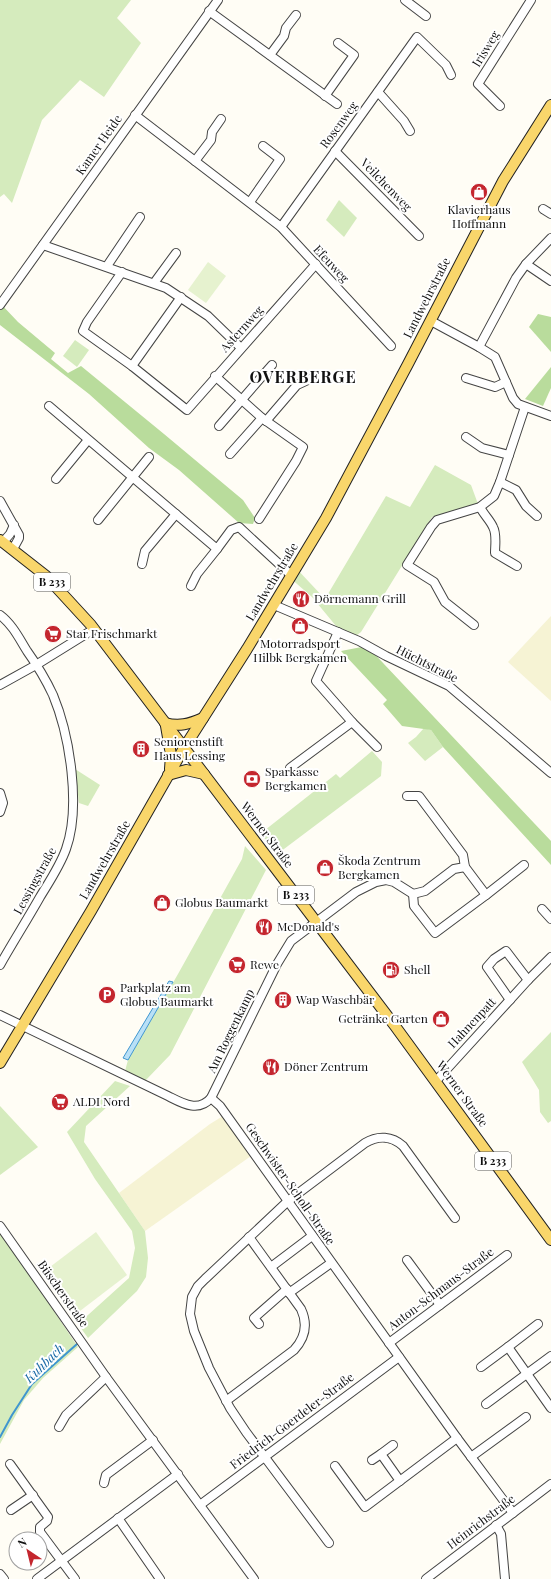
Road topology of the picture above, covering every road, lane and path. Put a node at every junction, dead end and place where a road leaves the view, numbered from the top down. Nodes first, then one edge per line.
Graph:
1 (218, 0) edge
2 (406, 0) edge
3 (531, 0) edge
4 (210, 11) junction
5 (296, 15) dead end
6 (426, 16) dead end
7 (338, 43) dead end
8 (270, 55) junction
9 (451, 75) dead end
10 (378, 92) junction
11 (325, 96) junction
12 (337, 104) dead end
13 (551, 105) edge
14 (500, 106) dead end
15 (135, 115) junction
16 (221, 119) dead end
17 (410, 131) dead end
18 (263, 146) dead end
19 (335, 151) junction
20 (195, 161) junction
21 (250, 202) junction
22 (543, 209) dead end
23 (551, 214) edge
24 (140, 217) dead end
25 (281, 227) junction
26 (419, 236) dead end
27 (551, 238) edge
28 (43, 245) junction
29 (176, 252) dead end
30 (316, 264) junction
31 (526, 264) junction
32 (107, 266) junction
33 (122, 272) junction
34 (551, 281) edge
35 (154, 283) junction
36 (181, 297) junction
37 (0, 305) edge
38 (431, 321) junction
39 (391, 346) dead end
40 (479, 347) junction
41 (241, 348) junction
42 (272, 365) dead end
43 (132, 366) junction
44 (215, 376) junction
45 (466, 378) dead end
46 (310, 379) dead end
47 (506, 382) junction
48 (242, 400) junction
49 (49, 406) dead end
50 (525, 408) junction
51 (551, 416) edge
52 (264, 419) junction
53 (220, 426) dead end
54 (466, 437) dead end
55 (88, 440) junction
56 (230, 454) dead end
57 (509, 455) junction
58 (148, 457) dead end
59 (132, 477) junction
60 (56, 479) dead end
61 (500, 482) junction
62 (0, 501) edge
63 (480, 507) junction
64 (176, 514) junction
65 (537, 516) dead end
66 (259, 519) dead end
67 (98, 520) dead end
68 (14, 525) junction
69 (2, 541) edge
70 (13, 549) junction
71 (217, 549) junction
72 (142, 564) dead end
73 (517, 566) dead end
74 (291, 575) junction
75 (191, 586) dead end
76 (274, 605) junction
77 (0, 615) edge
78 (474, 625) dead end
79 (94, 629) junction
80 (338, 632) junction
81 (36, 665) junction
82 (0, 685) edge
83 (203, 718) junction
84 (352, 722) junction
85 (165, 723) junction
86 (184, 748) junction
87 (377, 748) dead end
88 (290, 768) dead end
89 (551, 773) edge
90 (204, 774) junction
91 (168, 775) junction
92 (0, 793) edge
93 (407, 796) dead end
94 (0, 812) edge
95 (524, 865) dead end
96 (465, 867) junction
97 (413, 894) junction
98 (486, 894) junction
99 (542, 909) dead end
100 (551, 919) edge
101 (316, 921) junction
102 (551, 957) edge
103 (0, 965) edge
104 (528, 980) junction
105 (510, 1000) junction
106 (0, 1015) edge
107 (22, 1026) junction
108 (0, 1063) edge
109 (436, 1081) junction
110 (211, 1098) junction
111 (288, 1201) junction
112 (455, 1218) dead end
113 (0, 1226) edge
114 (312, 1236) junction
115 (249, 1237) junction
116 (551, 1240) edge
117 (507, 1255) dead end
118 (407, 1260) dead end
119 (331, 1262) junction
120 (271, 1267) junction
121 (288, 1291) junction
122 (440, 1305) junction
123 (259, 1324) dead end
124 (538, 1324) dead end
125 (389, 1343) junction
126 (508, 1347) junction
127 (551, 1356) edge
128 (399, 1357) junction
129 (481, 1367) dead end
130 (526, 1374) junction
131 (106, 1376) junction
132 (548, 1399) edge
133 (226, 1401) junction
134 (486, 1404) dead end
135 (551, 1408) edge
136 (526, 1417) dead end
137 (59, 1427) dead end
138 (457, 1438) junction
139 (153, 1440) junction
140 (393, 1445) dead end
141 (381, 1454) junction
142 (264, 1457) junction
143 (470, 1457) junction
144 (372, 1460) dead end
145 (10, 1464) dead end
146 (335, 1466) dead end
147 (178, 1474) junction
148 (400, 1480) junction
149 (104, 1483) dead end
150 (551, 1484) edge
151 (32, 1495) junction
152 (200, 1505) junction
153 (11, 1510) dead end
154 (512, 1513) junction
155 (118, 1518) junction
156 (496, 1526) junction
157 (329, 1543) dead end
158 (61, 1562) junction
159 (0, 1574) edge
160 (4, 1579) edge
161 (37, 1579) edge
162 (75, 1579) edge
163 (160, 1579) edge
164 (254, 1579) edge
165 (426, 1579) edge
166 (505, 1579) edge

1 - 4 street, Kamer Heide
2 - 6 street
3 - 14 street, Irisweg
4 - 8 street
4 - 15 street, Kamer Heide
5 - 8 street
7 - 11 street
8 - 11 street
9 - 10 street, Rosenweg
10 - 17 street
10 - 19 street, Rosenweg
11 - 12 street
13 - 38 main road, Landwehrstraße
15 - 20 street, Efeuweg
15 - 28 street, Kamer Heide
16 - 20 street
18 - 21 street
19 - 25 street, Rosenweg
19 - 26 street, Veilchenweg
20 - 21 street, Efeuweg
21 - 25 street, Efeuweg
22 - 23 street
24 - 32 street
25 - 30 street, Efeuweg
27 - 31 street
28 - 32 street
28 - 37 street, Kamer Heide
29 - 35 street
30 - 39 street, Efeuweg
30 - 41 street, Asternweg
31 - 34 street
31 - 40 street
32 - 33 street
33 - 35 street
33 - 43 street
35 - 36 street
36 - 41 street
36 - 43 street
38 - 40 street
38 - 74 main road, Landwehrstraße
40 - 47 street
41 - 44 street, Asternweg
42 - 48 street
43 - 44 street, Asternweg
44 - 48 street
45 - 47 street
46 - 52 street
47 - 50 street
48 - 52 street
48 - 53 street
49 - 55 street
50 - 51 street
50 - 57 street
52 - 56 street
52 - 66 street
54 - 57 street
55 - 59 street
55 - 60 street
57 - 61 street
58 - 59 street
59 - 64 street
59 - 67 street
61 - 63 street
61 - 65 street
62 - 68 street
63 - 73 street
63 - 78 street
64 - 71 street
64 - 72 street
68 - 69 street
68 - 70 street
69 - 70 main road, Werner Straße / B 233
70 - 79 main road, Werner Straße / B 233
71 - 74 street
71 - 75 street
74 - 76 main road, Landwehrstraße
76 - 80 street, Hüchtstraße
76 - 83 main road, Landwehrstraße
77 - 81 street, Lessingstraße
79 - 81 street
79 - 85 main road, Werner Straße / B 233
80 - 84 street
80 - 89 street, Hüchtstraße
81 - 82 street
81 - 103 street, Lessingstraße
83 - 85 main road
83 - 86 main road, Landwehrstraße
84 - 87 street
84 - 88 street
85 - 86 main road, Werner Straße / B 233
85 - 91 main road
86 - 90 main road, Werner Straße / B 233
86 - 91 main road, Landwehrstraße
90 - 91 main road
90 - 101 main road, Werner Straße / B 233
91 - 107 main road, Landwehrstraße
92 - 94 street
93 - 96 street
95 - 98 street
96 - 97 street
96 - 98 street
97 - 98 street
97 - 101 street, Am Roggenkamp
99 - 100 street
101 - 109 main road, Werner Straße / B 233
101 - 110 street, Am Roggenkamp
102 - 104 street, Hahnenpatt
104 - 105 street, Hahnenpatt
104 - 105 street, Hahnenpatt
105 - 109 street, Hahnenpatt
106 - 107 street
107 - 108 main road, Landwehrstraße
107 - 110 street
109 - 116 main road, Werner Straße / B 233
110 - 111 street, Geschwister-Scholl-Straße
111 - 112 street
111 - 114 street, Geschwister-Scholl-Straße
111 - 115 street
113 - 131 street, Büscherstraße
114 - 119 street, Geschwister-Scholl-Straße
114 - 120 street
115 - 120 street
115 - 133 street
117 - 122 street, Anton-Schmaus-Straße
118 - 122 street
119 - 121 street
119 - 125 street, Geschwister-Scholl-Straße
120 - 121 street
121 - 123 street
121 - 133 street
122 - 125 street, Anton-Schmaus-Straße
124 - 126 street
125 - 128 street, Geschwister-Scholl-Straße
126 - 129 street
126 - 130 street
127 - 130 street
128 - 138 street, Geschwister-Scholl-Straße
128 - 142 street, Friedrich-Goerdeler-Straße
130 - 132 street
130 - 134 street
131 - 137 street
131 - 139 street, Büscherstraße
132 - 135 street
133 - 142 street
136 - 143 street
138 - 143 street, Geschwister-Scholl-Straße
138 - 148 street
139 - 147 street, Büscherstraße
139 - 149 street
140 - 141 street
141 - 144 street
141 - 148 street
142 - 152 street, Friedrich-Goerdeler-Straße
142 - 157 street
143 - 154 street, Geschwister-Scholl-Straße
145 - 151 street
146 - 148 street
147 - 152 street, Büscherstraße
147 - 155 street
150 - 154 street, Heinrichstraße
151 - 153 street
151 - 158 street
152 - 164 street, Büscherstraße
154 - 156 street, Heinrichstraße
155 - 158 street
155 - 163 street
156 - 165 street, Heinrichstraße
156 - 166 street
158 - 161 street
158 - 162 street
159 - 160 street

